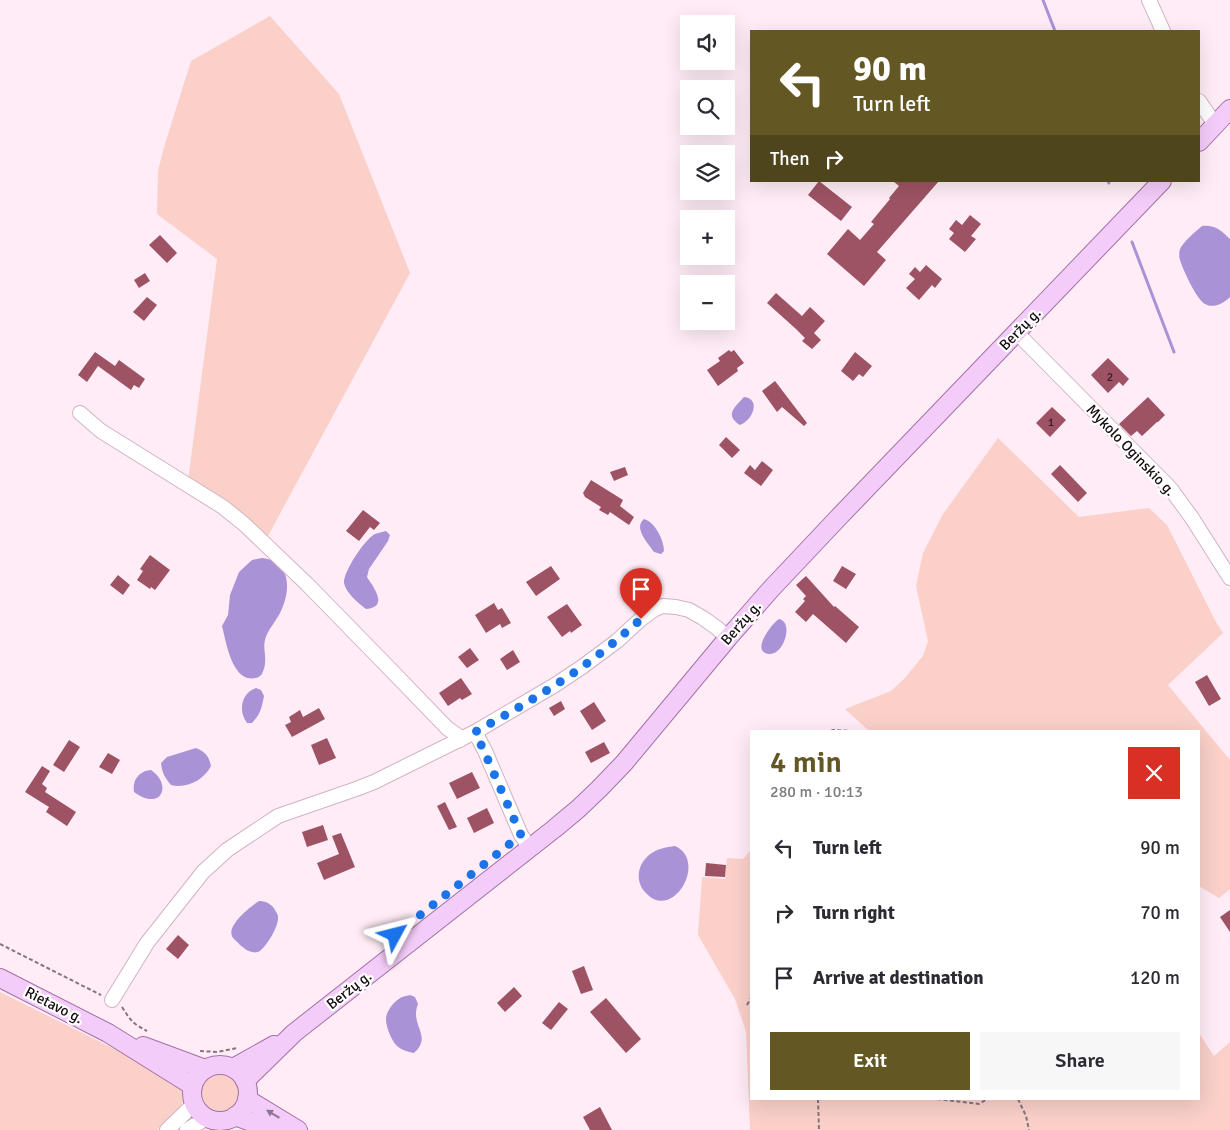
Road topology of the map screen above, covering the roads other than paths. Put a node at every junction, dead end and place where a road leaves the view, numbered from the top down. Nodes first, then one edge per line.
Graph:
1 (1149, 0) edge
2 (1163, 30) edge
3 (1200, 102) edge
4 (1230, 110) edge
5 (1217, 123) junction
6 (1200, 141) edge
7 (1161, 182) edge
8 (1017, 333) junction
9 (80, 413) dead end
10 (1230, 578) edge
11 (728, 638) junction
12 (475, 732) junction
13 (460, 740) junction
14 (530, 848) junction
15 (0, 978) edge
16 (112, 1000) dead end
17 (108, 1033) junction
18 (294, 1033) junction
19 (232, 1068) junction
20 (205, 1069) junction
21 (245, 1081) junction
22 (193, 1086) junction
23 (247, 1099) junction
24 (194, 1104) junction
25 (235, 1116) junction
26 (207, 1118) junction
27 (167, 1130) edge
28 (187, 1130) edge
29 (274, 1130) edge
30 (298, 1130) edge

1 - 2 street
3 - 5 street
4 - 5 main road
5 - 6 main road
7 - 8 main road, Beržų g.
8 - 10 street, Mykolo Oginskio g.
8 - 11 main road, Beržų g.
9 - 13 street
11 - 12 street
11 - 14 main road, Beržų g.
12 - 13 street
12 - 14 street
13 - 16 street
14 - 18 main road, Beržų g.
15 - 17 main road, Rietavo g.
17 - 20 main road, Rietavo g.
17 - 22 main road, Rietavo g.
18 - 19 main road
18 - 21 main road
19 - 20 main road, Rietavo g.
19 - 21 main road
20 - 22 main road
21 - 23 main road
22 - 24 main road
23 - 25 main road
30 -> 23 main road
24 - 26 main road
24 - 27 street
25 - 26 main road
25 - 29 main road
26 - 28 street

